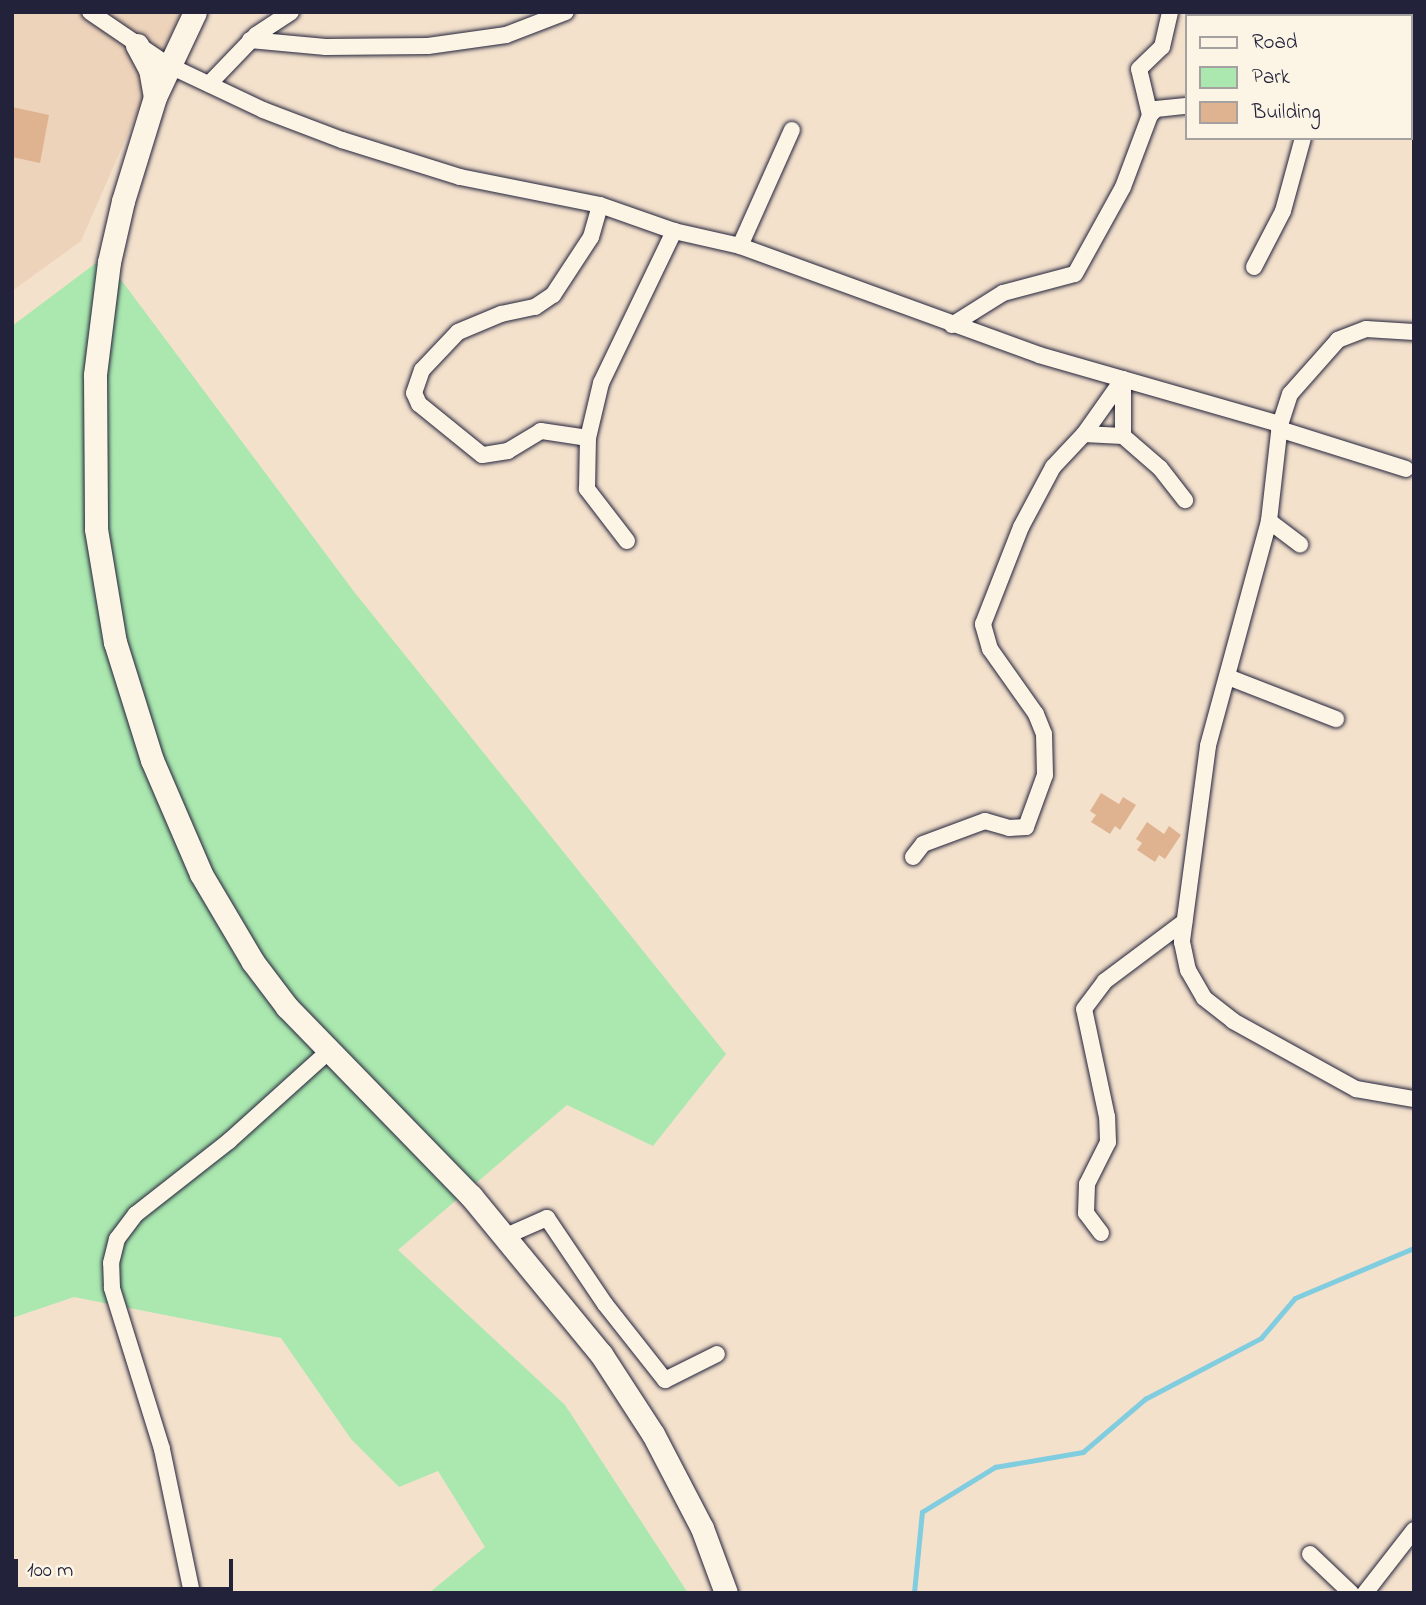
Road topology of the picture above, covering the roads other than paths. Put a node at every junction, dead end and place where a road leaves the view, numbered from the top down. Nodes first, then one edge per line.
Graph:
1 (90, 12) edge
2 (195, 12) edge
3 (291, 12) edge
4 (566, 12) edge
5 (1170, 12) edge
6 (250, 40) junction
7 (137, 45) junction
8 (168, 65) junction
9 (209, 85) junction
10 (155, 97) junction
11 (1184, 106) edge
12 (1150, 115) junction
13 (792, 130) dead end
14 (1302, 140) edge
15 (600, 205) junction
16 (674, 231) junction
17 (740, 246) junction
18 (1254, 267) dead end
19 (952, 325) junction
20 (1414, 332) edge
21 (1123, 379) junction
22 (1280, 427) junction
23 (1084, 434) junction
24 (1123, 436) junction
25 (588, 438) junction
26 (1406, 469) dead end
27 (1185, 500) dead end
28 (1269, 521) junction
29 (627, 541) dead end
30 (1300, 544) dead end
31 (1228, 677) junction
32 (1336, 719) dead end
33 (913, 857) dead end
34 (1184, 922) junction
35 (331, 1049) junction
36 (1414, 1099) edge
37 (1101, 1233) dead end
38 (506, 1236) junction
39 (717, 1354) dead end
40 (1414, 1530) edge
41 (1310, 1554) dead end
42 (188, 1589) edge
43 (726, 1593) edge
44 (1351, 1593) edge
45 (1365, 1593) edge

1 - 7 street
2 - 8 main road
3 - 6 street
4 - 6 street
5 - 12 street
6 - 9 street
7 - 8 street
7 - 10 main road
8 - 9 street
8 - 10 main road
9 - 15 street
10 - 35 main road
11 - 12 street
12 - 19 street
13 - 17 street
14 - 18 street
15 - 16 street
15 - 25 street
16 - 17 street
16 - 25 street
17 - 19 street
19 - 21 street
20 - 22 street
21 - 22 street
21 - 23 street
21 - 24 street
22 - 26 street
22 - 28 street
23 - 24 street
23 - 33 street
24 - 27 street
25 - 29 street
28 - 30 street
28 - 31 street
31 - 32 street
31 - 34 street
34 - 36 street
34 - 37 street
35 - 38 main road
35 - 42 street
38 - 39 street
38 - 43 main road
40 - 45 street
41 - 44 street

